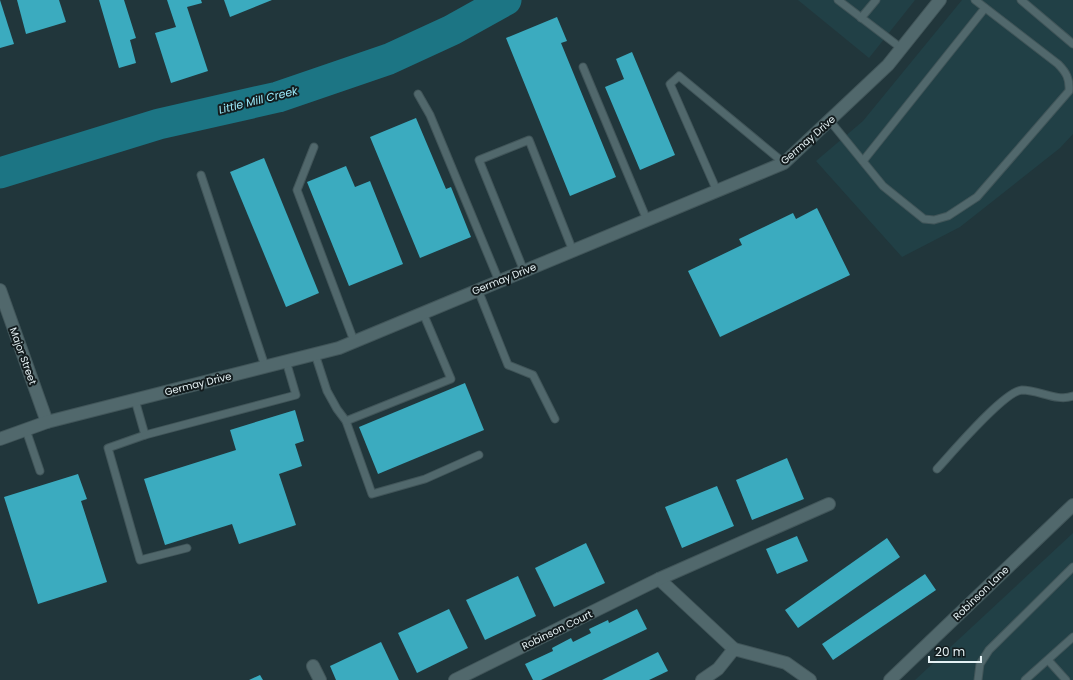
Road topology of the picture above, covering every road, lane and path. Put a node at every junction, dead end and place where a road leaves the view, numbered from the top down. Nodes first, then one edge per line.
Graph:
1 (838, 0) edge
2 (876, 0) edge
3 (940, 0) edge
4 (975, 0) edge
5 (1020, 0) edge
6 (985, 8) junction
7 (861, 18) junction
8 (1073, 44) edge
9 (902, 48) junction
10 (583, 67) dead end
11 (418, 94) dead end
12 (830, 121) junction
13 (314, 147) dead end
14 (863, 161) junction
15 (784, 163) junction
16 (201, 175) dead end
17 (716, 191) junction
18 (646, 220) junction
19 (573, 251) junction
20 (524, 271) junction
21 (499, 281) junction
22 (0, 290) edge
23 (478, 290) junction
24 (423, 313) junction
25 (354, 341) junction
26 (315, 354) junction
27 (286, 361) junction
28 (265, 366) junction
29 (1073, 396) edge
30 (135, 400) junction
31 (554, 419) dead end
32 (346, 421) junction
33 (47, 422) junction
34 (26, 430) junction
35 (145, 435) junction
36 (0, 439) edge
37 (479, 455) dead end
38 (937, 469) dead end
39 (40, 471) dead end
40 (830, 504) dead end
41 (1073, 505) edge
42 (187, 548) dead end
43 (1073, 567) edge
44 (658, 579) junction
45 (1073, 637) edge
46 (734, 649) junction
47 (1048, 660) junction
48 (313, 666) dead end
49 (320, 680) edge
50 (455, 680) edge
51 (702, 680) edge
52 (810, 680) edge
53 (890, 680) edge
54 (978, 680) edge
55 (1025, 680) edge
56 (1066, 680) edge

1 - 7 lane
2 - 7 lane
3 - 9 street, Germay Drive
4 - 6 lane
5 - 8 lane
6 - 14 lane
6 - 14 lane
7 - 9 lane
9 - 12 street, Germay Drive
10 - 18 lane
11 - 21 lane
12 - 14 lane
12 - 15 street, Germay Drive
13 - 25 lane
15 - 17 street, Germay Drive
15 - 17 lane
16 - 28 lane
17 - 18 street, Germay Drive
18 - 19 street, Germay Drive
19 - 20 street, Germay Drive
19 - 20 lane
20 - 21 street, Germay Drive
21 - 23 street, Germay Drive
22 - 33 street, Major Street
23 - 24 street, Germay Drive
23 - 31 lane
24 - 25 street, Germay Drive
24 - 32 lane
25 - 26 street, Germay Drive
26 - 27 street, Germay Drive
26 - 32 lane
27 - 28 street, Germay Drive
27 - 35 lane
28 - 30 street, Germay Drive
29 - 38 lane
30 - 33 street, Germay Drive
30 - 35 lane
32 - 37 lane
33 - 34 street, Germay Drive
34 - 36 street, Germay Drive
34 - 39 lane
35 - 42 lane
40 - 44 street, Robinson Court
41 - 53 street, Robinson Lane
43 - 54 lane
44 - 46 street
44 - 50 street, Robinson Court
45 - 47 lane
46 - 51 street
46 - 52 street
47 - 55 lane
47 - 56 lane
48 - 49 street

